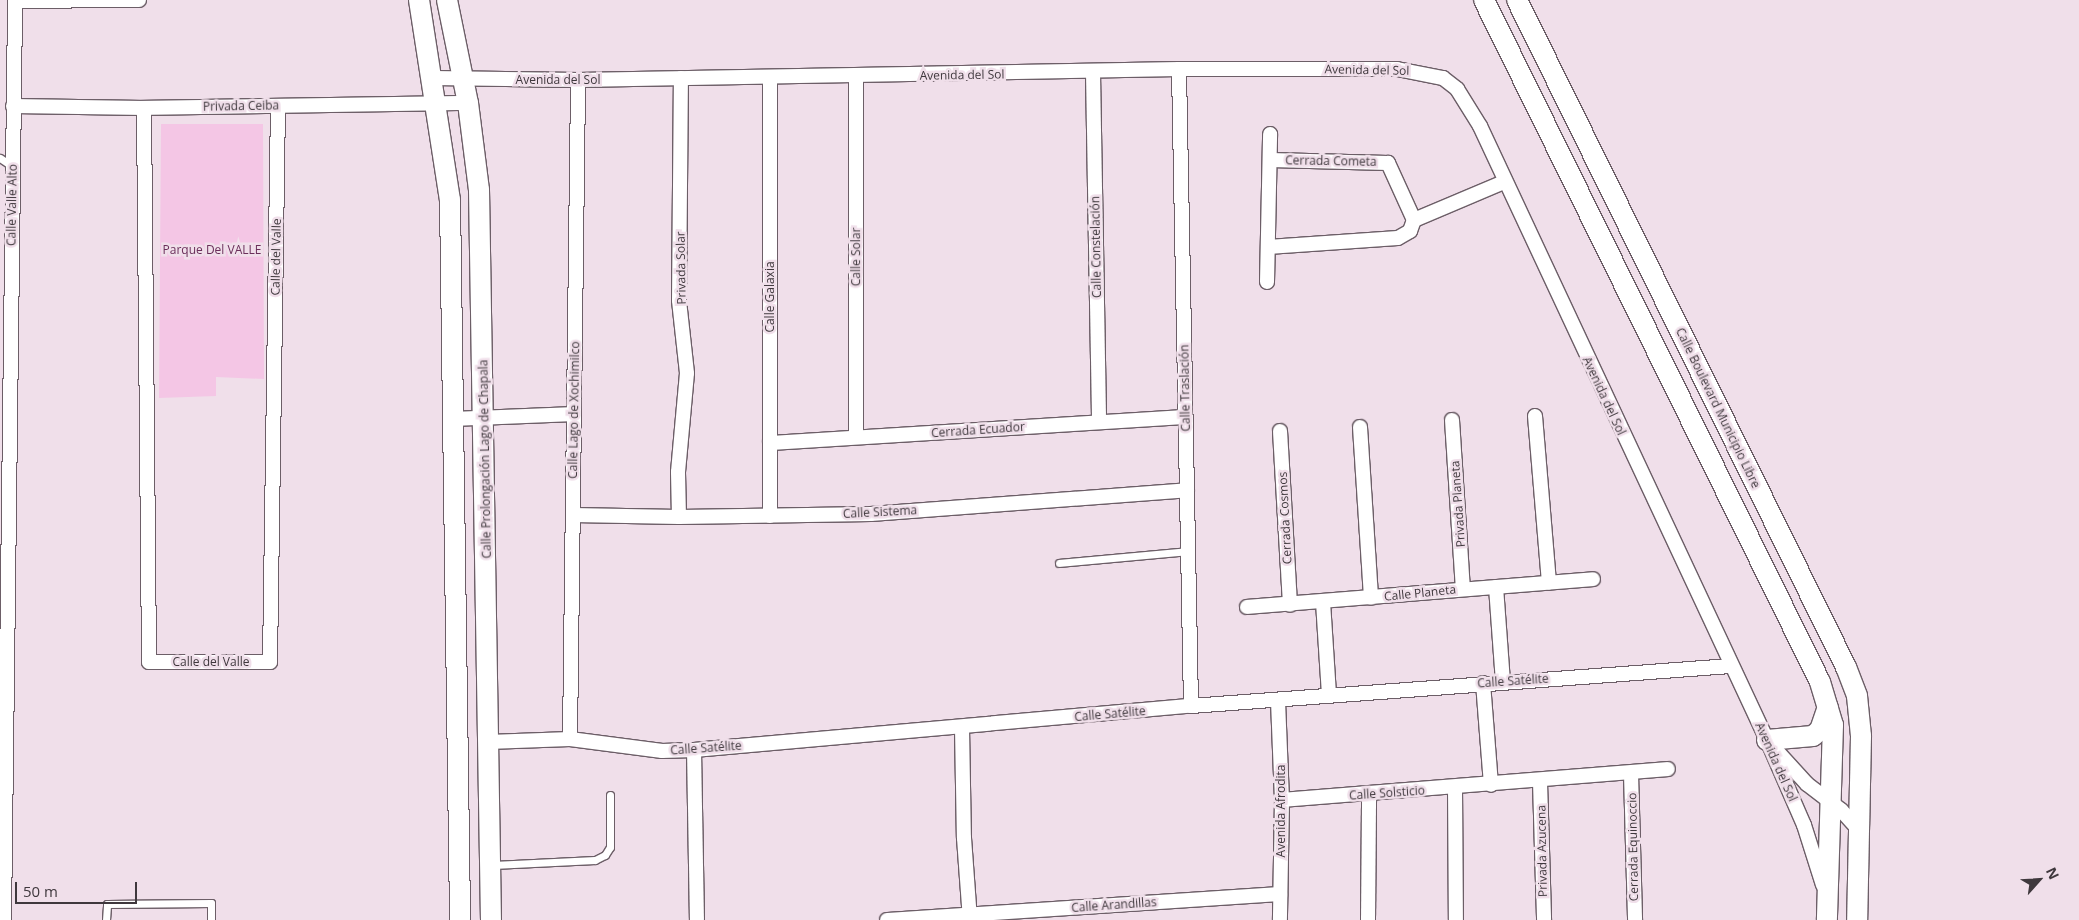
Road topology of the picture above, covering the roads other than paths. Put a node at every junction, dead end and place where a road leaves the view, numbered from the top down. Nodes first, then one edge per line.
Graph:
1 (139, 0) edge
2 (419, 0) edge
3 (447, 0) edge
4 (1484, 0) edge
5 (1517, 0) edge
6 (15, 1) edge
7 (1179, 69) junction
8 (1093, 73) junction
9 (770, 77) junction
10 (433, 78) junction
11 (681, 78) junction
12 (856, 78) junction
13 (464, 80) junction
14 (578, 80) junction
15 (437, 104) junction
16 (468, 104) junction
17 (13, 106) junction
18 (278, 106) junction
19 (144, 108) junction
20 (1270, 134) dead end
21 (0, 158) edge
22 (1270, 160) junction
23 (12, 166) junction
24 (1504, 182) junction
25 (1414, 220) junction
26 (1268, 247) junction
27 (1267, 282) dead end
28 (574, 414) junction
29 (1535, 416) dead end
30 (484, 417) junction
31 (1185, 417) junction
32 (453, 418) junction
33 (1452, 420) dead end
34 (1099, 422) junction
35 (1360, 427) dead end
36 (1280, 431) dead end
37 (856, 437) junction
38 (770, 443) junction
39 (4, 489) edge
40 (1187, 490) junction
41 (573, 515) junction
42 (770, 516) junction
43 (679, 517) junction
44 (1188, 551) junction
45 (1059, 563) dead end
46 (1593, 579) dead end
47 (1550, 582) junction
48 (1496, 587) junction
49 (1463, 588) junction
50 (1371, 598) junction
51 (1323, 602) junction
52 (1290, 604) junction
53 (1247, 607) dead end
54 (4, 624) edge
55 (1731, 666) junction
56 (1503, 682) junction
57 (1483, 683) junction
58 (1329, 695) junction
59 (1278, 701) junction
60 (1829, 705) junction
61 (1191, 706) junction
62 (962, 728) junction
63 (570, 739) junction
64 (1767, 740) junction
65 (488, 742) junction
66 (694, 750) junction
67 (1668, 769) dead end
68 (3, 770) edge
69 (1631, 774) junction
70 (1540, 782) junction
71 (1491, 785) junction
72 (1455, 788) junction
73 (1369, 794) junction
74 (610, 795) dead end
75 (1282, 800) junction
76 (1830, 801) junction
77 (1859, 830) junction
78 (490, 866) junction
79 (1280, 894) junction
80 (1828, 914) edge
81 (970, 917) edge
82 (4, 920) edge
83 (106, 920) edge
84 (211, 920) edge
85 (460, 920) edge
86 (491, 920) edge
87 (697, 920) edge
88 (888, 920) edge
89 (1280, 920) edge
90 (1368, 920) edge
91 (1456, 920) edge
92 (1544, 920) edge
93 (1635, 920) edge
94 (1857, 920) edge

1 - 6 street
2 - 10 main road
3 - 13 main road, Calle Prolongación Lago de Chapala
4 - 60 main road
5 - 77 main road, Calle Boulevard Municipio Libre
6 - 17 street, Calle Valle Alto
7 - 8 street, Avenida del Sol
7 - 24 street, Avenida del Sol
7 - 31 street, Calle Traslación
8 - 12 street, Avenida del Sol
8 - 34 street, Calle Constelación
9 - 11 street, Avenida del Sol
9 - 12 street, Avenida del Sol
9 - 38 street, Calle Galaxia
10 - 13 street, Avenida del Sol
10 - 15 main road
11 - 14 street, Avenida del Sol
11 - 43 street, Privada Solar
12 - 37 street, Calle Solar
13 - 14 street, Avenida del Sol
13 - 16 main road, Calle Prolongación Lago de Chapala
14 - 28 street, Calle Lago de Xochimilco
15 - 16 street, Privada Ceiba
15 - 18 street, Privada Ceiba
15 - 32 main road
16 - 30 main road, Calle Prolongación Lago de Chapala
17 - 19 street, Privada Ceiba
17 - 23 street, Calle Valle Alto
18 - 19 street, Privada Ceiba
18 - 19 street, Calle del Valle
20 - 22 street, Cerrada Cometa
21 - 23 lane
22 - 25 street, Cerrada Cometa
22 - 26 street, Cerrada Cometa
23 - 39 street, Calle Valle Alto
24 - 25 street
24 - 55 street, Avenida del Sol
25 - 26 street
26 - 27 street, Cerrada Cometa
28 - 30 street
28 - 41 street, Calle Lago de Xochimilco
29 - 47 street
30 - 32 street
30 - 65 main road, Calle Prolongación Lago de Chapala
31 - 34 street, Cerrada Ecuador
31 - 40 street, Calle Traslación
32 - 85 main road
33 - 49 street, Privada Planeta
34 - 37 street, Cerrada Ecuador
35 - 50 street
36 - 52 street, Cerrada Cosmos
37 - 38 street, Cerrada Ecuador
38 - 42 street, Calle Galaxia
39 - 54 street, Calle Valle Alto
40 - 42 street, Calle Sistema
40 - 44 street, Calle Traslación
41 - 43 street, Calle Sistema
41 - 63 street, Calle Lago de Xochimilco
42 - 43 street, Calle Sistema
44 - 45 lane
44 - 61 street, Calle Traslación
46 - 47 street, Calle Planeta
47 - 48 street, Calle Planeta
48 - 49 street, Calle Planeta
48 - 56 street
49 - 50 street, Calle Planeta
50 - 51 street, Calle Planeta
51 - 52 street, Calle Planeta
51 - 58 street
52 - 53 street, Calle Planeta
54 - 68 street, Calle Valle Alto
55 - 56 street, Calle Satélite
55 - 64 street, Avenida del Sol
56 - 57 street, Calle Satélite
57 - 58 street, Calle Satélite
57 - 71 street
58 - 59 street, Calle Satélite
59 - 61 street, Calle Satélite
59 - 75 street, Avenida Afrodita
60 - 64 main road
60 - 76 main road
61 - 62 street, Calle Satélite
62 - 66 street, Calle Satélite
62 - 81 street
63 - 65 street, Calle Satélite
63 - 66 street, Calle Satélite
64 - 76 street
64 - 80 street, Avenida del Sol
65 - 78 main road, Calle Prolongación Lago de Chapala
66 - 87 street
67 - 69 street, Calle Solsticio
68 - 82 street, Calle Valle Alto
69 - 70 street, Calle Solsticio
69 - 93 street, Cerrada Equinoccio
70 - 71 street, Calle Solsticio
70 - 92 street, Privada Azucena
71 - 72 street, Calle Solsticio
72 - 73 street, Calle Solsticio
72 - 91 street
73 - 75 street, Calle Solsticio
73 - 90 street
74 - 78 lane
75 - 79 street, Avenida Afrodita
76 - 77 street
76 - 80 main road
77 - 94 main road, Calle Boulevard Municipio Libre
78 - 86 main road, Calle Prolongación Lago de Chapala
79 - 81 street, Calle Arandillas
79 - 89 street, Avenida Afrodita
81 - 88 street, Calle Arandillas
83 - 84 lane

